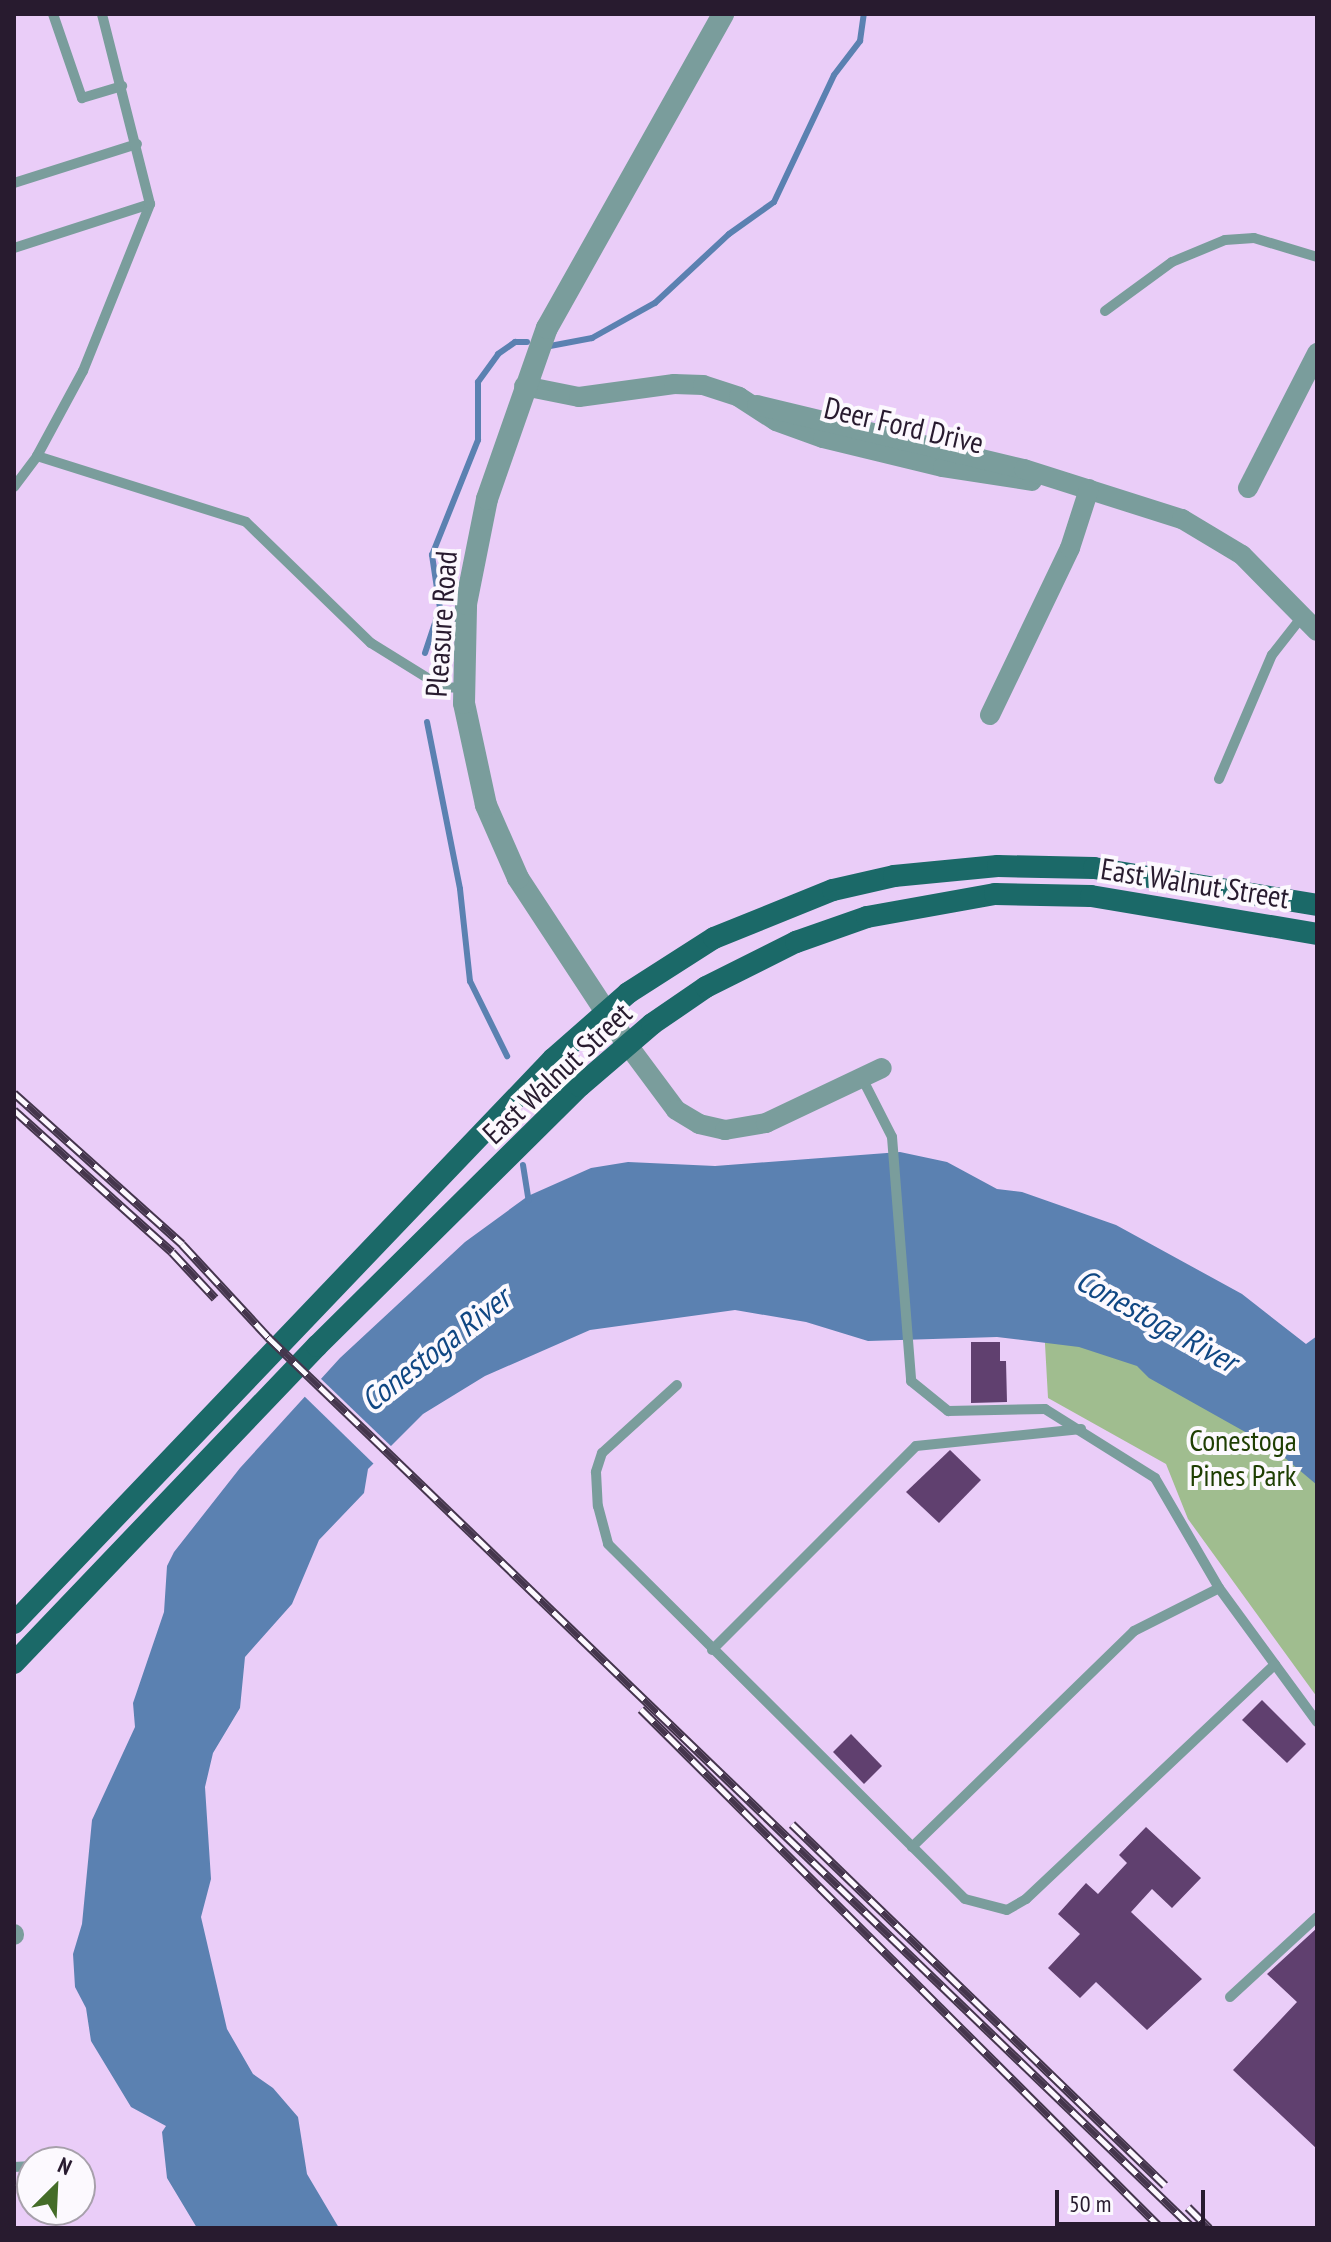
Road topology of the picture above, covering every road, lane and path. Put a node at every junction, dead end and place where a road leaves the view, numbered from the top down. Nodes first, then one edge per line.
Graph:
1 (53, 14) edge
2 (102, 14) edge
3 (723, 14) edge
4 (122, 86) junction
5 (137, 144) junction
6 (14, 183) edge
7 (150, 204) junction
8 (14, 248) edge
9 (1317, 257) edge
10 (1105, 311) dead end
11 (1317, 353) edge
12 (524, 386) junction
13 (37, 456) junction
14 (14, 487) edge
15 (1248, 488) dead end
16 (1089, 489) junction
17 (1309, 625) edge
18 (463, 688) junction
19 (990, 715) dead end
20 (1219, 779) dead end
21 (1317, 905) edge
22 (1317, 934) edge
23 (605, 1012) junction
24 (627, 1044) junction
25 (882, 1068) dead end
26 (863, 1080) junction
27 (677, 1385) dead end
28 (1081, 1429) junction
29 (1219, 1588) junction
30 (14, 1623) edge
31 (712, 1650) junction
32 (14, 1663) edge
33 (1275, 1664) junction
34 (1317, 1722) edge
35 (912, 1847) junction
36 (1317, 1917) edge
37 (1230, 1997) dead end

1 - 4 lane
2 - 4 lane
3 - 12 street, Pleasure Road
4 - 5 lane
5 - 6 lane
5 - 7 lane
7 - 8 lane
7 - 13 lane
9 - 10 lane
11 - 15 street
12 - 16 street, Deer Ford Drive
12 - 18 street, Pleasure Road
13 - 14 lane
13 - 18 lane
16 - 17 street, Deer Ford Drive
16 - 19 street
17 - 20 lane
18 - 23 street, Pleasure Road
21 - 23 main road, East Walnut Street
22 - 24 main road, East Walnut Street
23 - 24 street, Pleasure Road
23 - 30 main road, East Walnut Street
24 - 26 street, Pleasure Road
24 - 32 main road, East Walnut Street
25 - 26 street, Pleasure Road
26 - 28 lane
27 - 31 lane
28 - 29 lane
28 - 31 lane
29 - 33 lane
29 - 35 lane
31 - 35 lane
33 - 34 lane
33 - 35 lane
36 - 37 lane

